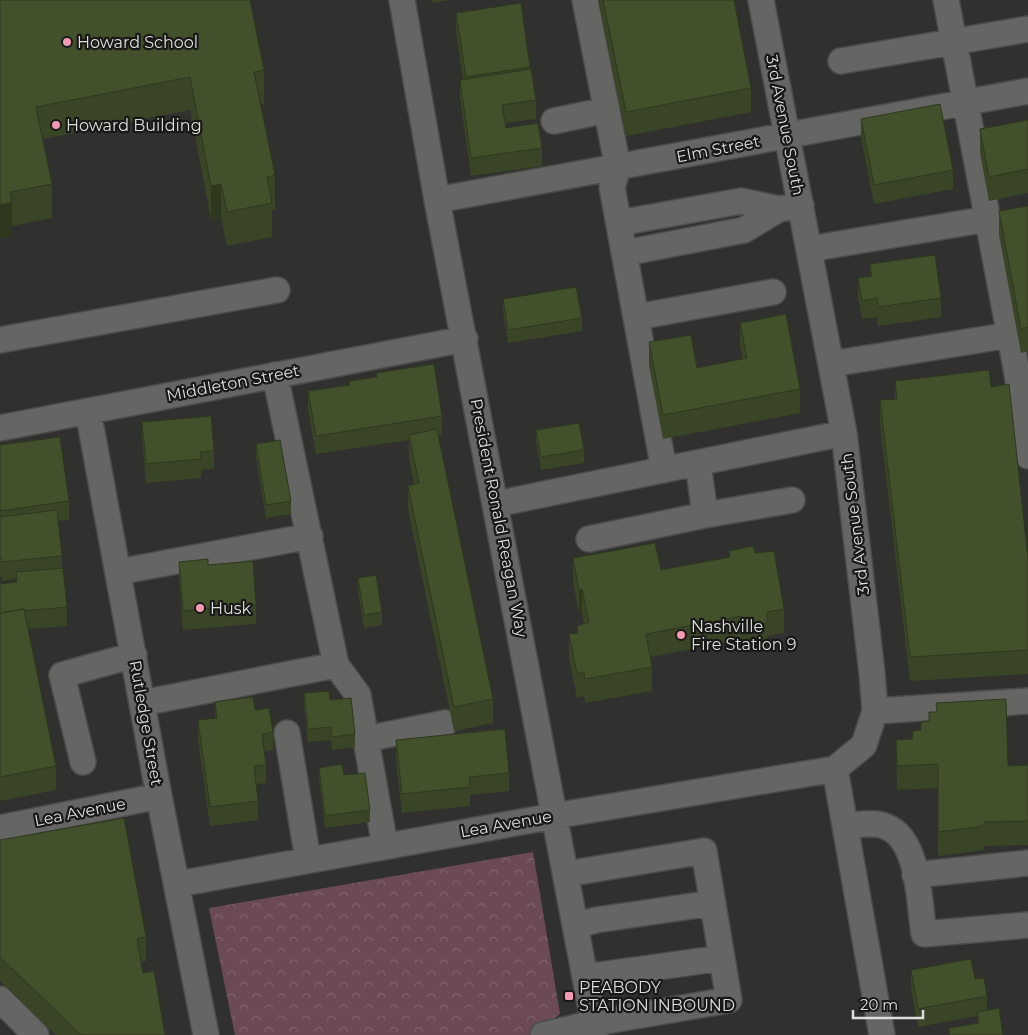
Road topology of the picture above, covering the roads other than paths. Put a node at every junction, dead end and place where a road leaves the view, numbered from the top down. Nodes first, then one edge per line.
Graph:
1 (402, 0) edge
2 (585, 0) edge
3 (760, 0) edge
4 (946, 0) edge
5 (1028, 29) edge
6 (954, 43) junction
7 (841, 61) dead end
8 (1028, 91) edge
9 (966, 102) junction
10 (607, 110) junction
11 (554, 121) dead end
12 (787, 136) junction
13 (618, 168) junction
14 (438, 200) junction
15 (790, 207) junction
16 (988, 219) junction
17 (619, 223) junction
18 (809, 249) junction
19 (626, 253) junction
20 (277, 290) dead end
21 (773, 292) dead end
22 (637, 317) junction
23 (1010, 335) junction
24 (465, 339) junction
25 (0, 340) edge
26 (831, 364) junction
27 (275, 375) junction
28 (88, 411) junction
29 (0, 428) edge
30 (844, 433) junction
31 (1028, 456) edge
32 (698, 463) junction
33 (664, 470) junction
34 (792, 500) dead end
35 (496, 504) junction
36 (705, 515) junction
37 (310, 536) junction
38 (589, 538) dead end
39 (118, 572) junction
40 (134, 655) junction
41 (336, 665) junction
42 (1028, 701) edge
43 (142, 703) junction
44 (875, 711) junction
45 (445, 724) dead end
46 (287, 733) dead end
47 (366, 738) junction
48 (83, 762) dead end
49 (835, 770) junction
50 (159, 796) junction
51 (554, 816) junction
52 (845, 826) junction
53 (0, 828) edge
54 (385, 846) junction
55 (308, 860) junction
56 (1028, 863) edge
57 (566, 874) junction
58 (916, 875) junction
59 (178, 884) junction
60 (713, 903) junction
61 (1028, 925) edge
62 (575, 926) junction
63 (722, 958) junction
64 (585, 977) junction
65 (0, 999) edge
66 (636, 1026) edge
67 (595, 1029) edge
68 (36, 1035) edge
69 (206, 1035) edge
70 (543, 1035) edge
71 (882, 1035) edge

1 - 14 street, President Ronald Reagan Way
2 - 10 street
3 - 12 street, 3rd Avenue South
4 - 6 street
5 - 6 street
6 - 7 street
6 - 9 street
8 - 9 street, Elm Street
9 - 12 street, Elm Street
9 - 16 street
10 - 11 street
10 - 13 street
12 - 13 street, Elm Street
12 - 15 street, 3rd Avenue South
13 - 14 street, Elm Street
13 - 17 street
14 - 24 street, President Ronald Reagan Way
15 - 17 street
15 - 18 street, 3rd Avenue South
15 - 19 street
16 - 18 street
16 - 23 street
17 - 19 street
18 - 26 street, 3rd Avenue South
19 - 22 street
20 - 25 street
21 - 22 street
22 - 33 street
23 - 26 street
23 - 31 street
24 - 27 street, Middleton Street
24 - 35 street, President Ronald Reagan Way
26 - 30 street, 3rd Avenue South
27 - 28 street, Middleton Street
27 - 37 street
28 - 29 street, Middleton Street
28 - 39 street, Rutledge Street
30 - 32 street
30 - 44 street, 3rd Avenue South
32 - 33 street
32 - 36 street
33 - 35 street
34 - 36 street
35 - 51 street, President Ronald Reagan Way
36 - 38 street
37 - 39 street
37 - 41 street
39 - 40 street, Rutledge Street
40 - 43 street, Rutledge Street
40 - 48 street
41 - 43 street
41 - 47 street
42 - 44 street
43 - 50 street, Rutledge Street
44 - 49 street, 3rd Avenue South
45 - 47 street
46 - 55 street
47 - 54 street
49 - 51 street, Lea Avenue
49 - 52 street
50 - 53 street, Lea Avenue
50 - 59 street, Rutledge Street
51 - 54 street, Lea Avenue
51 - 57 street, President Ronald Reagan Way
52 - 58 street
52 - 71 street
54 - 55 street, Lea Avenue
55 - 59 street, Lea Avenue
56 - 58 street
57 - 60 street
57 - 62 street, President Ronald Reagan Way
58 - 61 street
59 - 69 street, Rutledge Street
60 - 62 street
60 - 63 street
62 - 64 street, President Ronald Reagan Way
63 - 64 street
63 - 66 street
64 - 67 street, President Ronald Reagan Way
65 - 68 street
66 - 67 street
67 - 70 street

